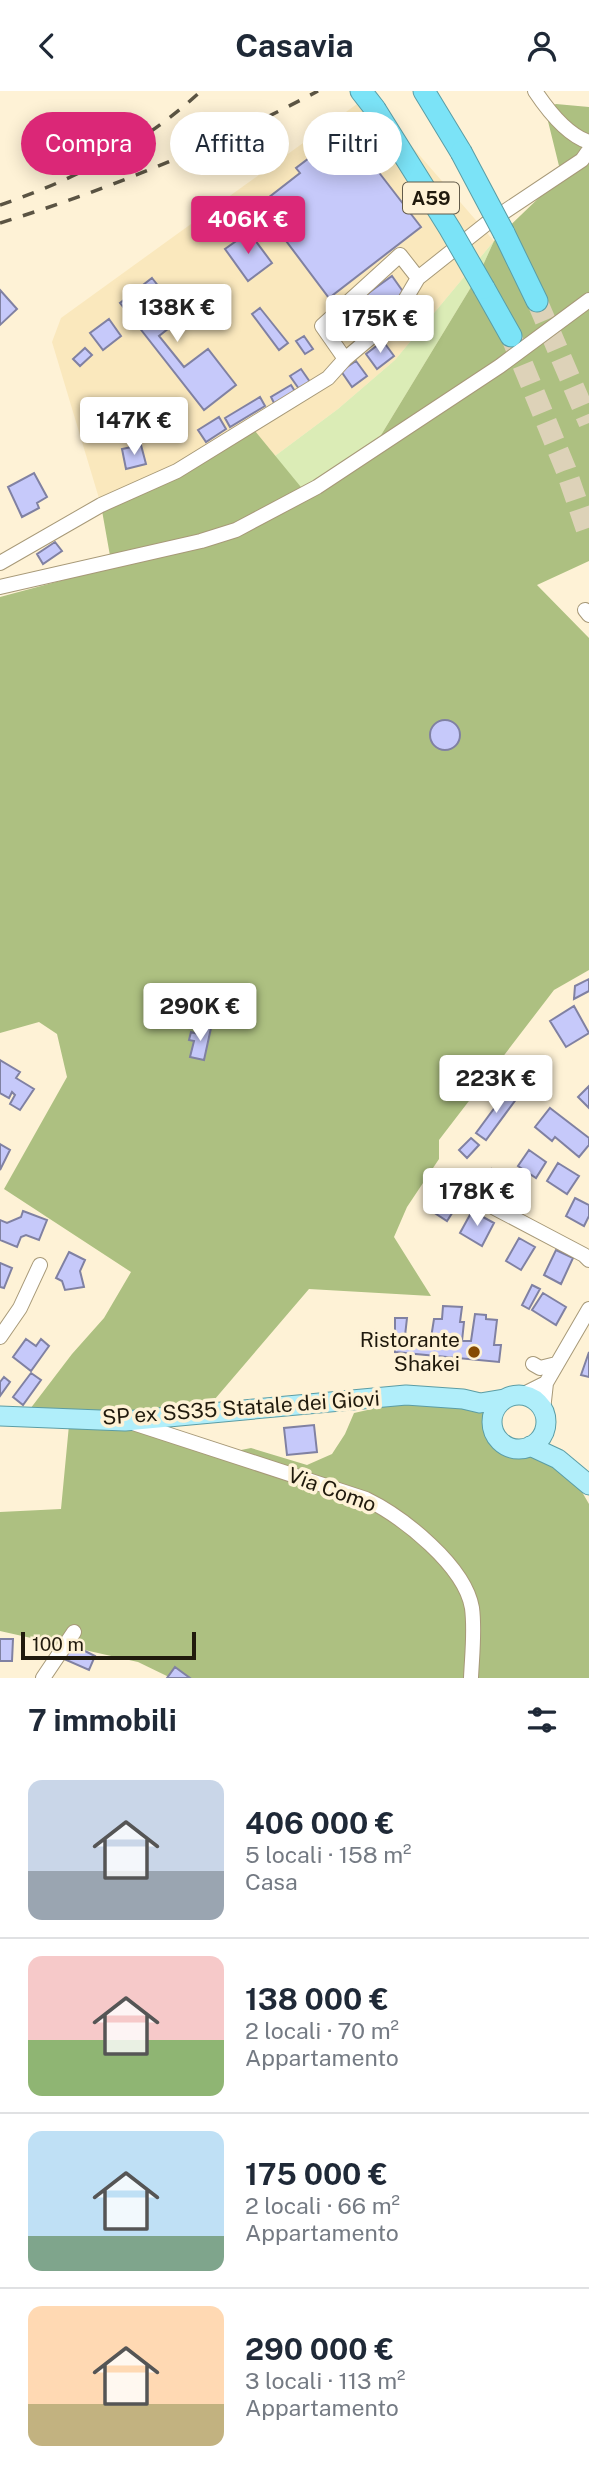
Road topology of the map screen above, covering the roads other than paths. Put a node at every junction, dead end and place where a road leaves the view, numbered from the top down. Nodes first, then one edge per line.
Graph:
1 (361, 91) edge
2 (424, 91) edge
3 (534, 91) edge
4 (589, 142) edge
5 (589, 150) edge
6 (418, 278) junction
7 (537, 300) tunnel mouth
8 (589, 300) edge
9 (511, 336) tunnel mouth
10 (345, 359) junction
11 (0, 563) edge
12 (0, 587) edge
13 (455, 1188) dead end
14 (589, 1260) edge
15 (40, 1265) dead end
16 (589, 1308) edge
17 (0, 1337) edge
18 (533, 1364) dead end
19 (556, 1364) junction
20 (546, 1383) junction
21 (513, 1397) junction
22 (480, 1403) junction
23 (0, 1416) edge
24 (544, 1419) junction
25 (125, 1421) junction
26 (492, 1423) junction
27 (530, 1446) junction
28 (558, 1459) junction
29 (589, 1485) edge
30 (74, 1632) dead end
31 (43, 1678) edge
32 (471, 1678) edge

1 - 9 highway, A59, bridge
2 - 7 highway, A59, bridge
3 - 4 street
5 - 6 street
6 - 10 street
6 - 10 street
8 - 12 street
10 - 11 street
13 - 14 street
15 - 17 street
16 - 19 street
18 - 19 street
19 - 20 street
20 - 21 street
20 - 24 street
21 - 22 main road, SP ex SS35 Statale dei Giovi
21 - 24 main road
21 - 26 main road
22 - 25 main road, SP ex SS35 Statale dei Giovi
22 - 26 main road
23 - 25 main road, SP ex SS35 Statale dei Giovi
24 - 27 main road
24 - 28 main road
25 - 32 street, Via Como
26 - 27 main road
27 - 28 main road
28 - 29 main road
30 - 31 street

